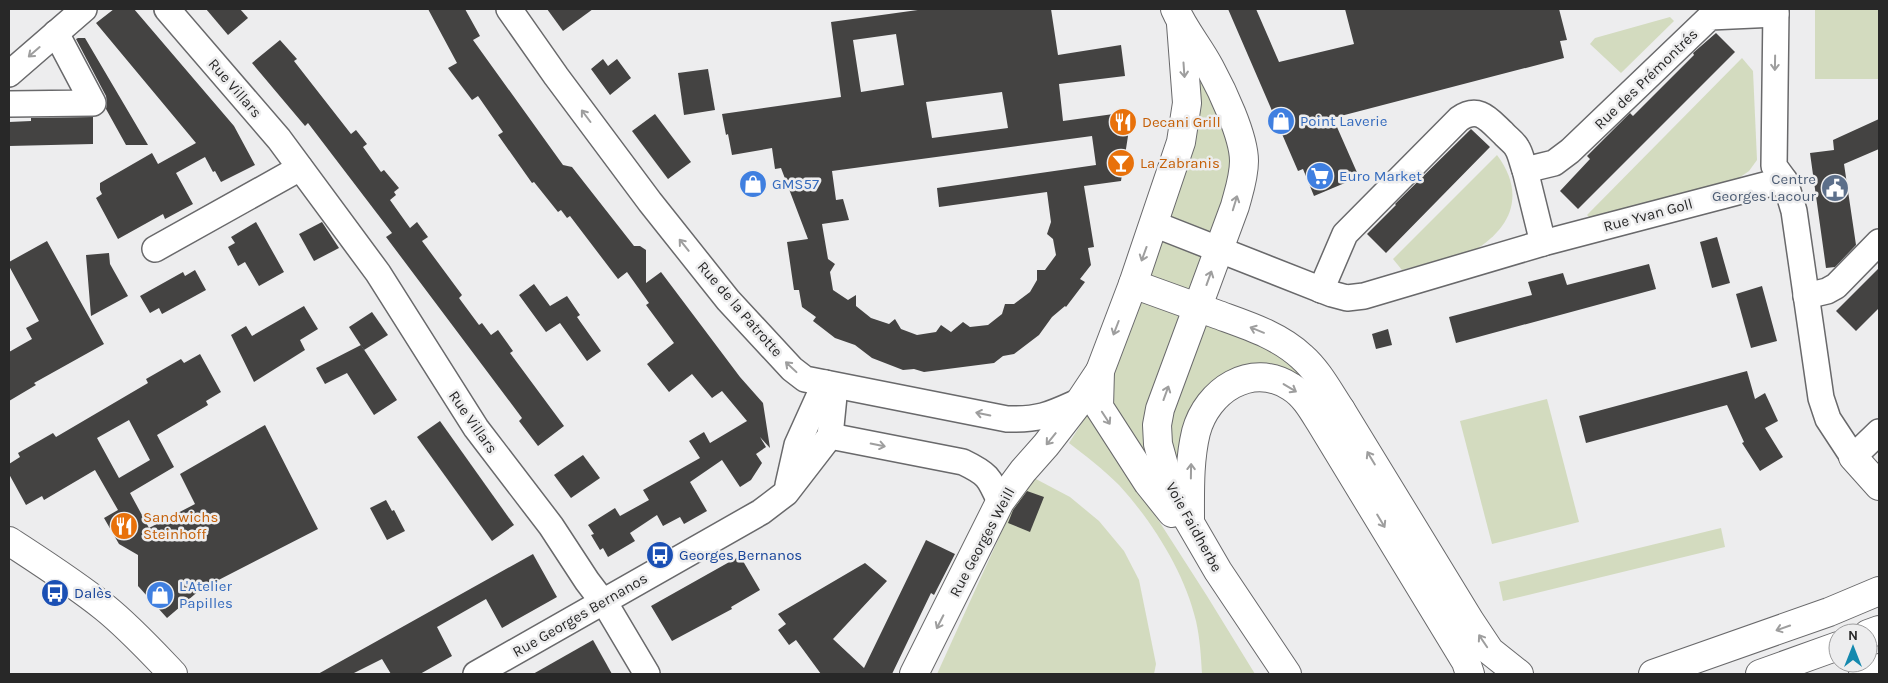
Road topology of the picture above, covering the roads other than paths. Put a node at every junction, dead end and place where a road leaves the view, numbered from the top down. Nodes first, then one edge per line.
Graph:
1 (84, 9) edge
2 (167, 9) edge
3 (510, 9) edge
4 (1777, 11) edge
5 (1178, 15) edge
6 (56, 33) junction
7 (9, 74) edge
8 (9, 104) edge
9 (300, 168) junction
10 (1525, 170) junction
11 (1786, 181) junction
12 (1154, 224) junction
13 (1879, 242) edge
14 (1543, 243) junction
15 (155, 249) dead end
16 (1219, 249) junction
17 (1133, 284) junction
18 (1321, 290) junction
19 (1806, 296) junction
20 (1198, 307) junction
21 (1100, 371) junction
22 (830, 384) junction
23 (1080, 400) junction
24 (1879, 432) edge
25 (830, 436) junction
26 (1853, 457) junction
27 (1879, 486) edge
28 (786, 493) junction
29 (1000, 502) junction
30 (1190, 520) junction
31 (9, 541) edge
32 (1218, 571) junction
33 (1879, 578) edge
34 (1879, 591) edge
35 (603, 602) junction
36 (1829, 612) junction
37 (1828, 650) edge
38 (1879, 668) edge
39 (173, 674) edge
40 (476, 674) edge
41 (647, 674) edge
42 (914, 674) edge
43 (1287, 674) edge
44 (1470, 674) edge
45 (1519, 674) edge
46 (1653, 674) edge
47 (1760, 674) edge
48 (1862, 674) edge

1 - 6 street
2 - 9 street, Rue Villars
22 -> 3 street, Rue de la Patrotte
4 - 10 street, Rue des Prémontrés
4 -> 11 street
5 -> 12 main road
16 -> 5 main road, Voie Faidherbe
6 -> 7 street
6 - 8 street
9 - 15 street
9 - 35 street, Rue Villars
10 - 14 street
10 - 18 street
11 - 14 street, Rue Yvan Goll
11 - 19 street
12 - 16 street, Rue Yvan Goll
12 -> 17 main road
13 - 19 street
14 - 18 street, Rue Yvan Goll
16 - 18 street, Rue Yvan Goll
20 -> 16 main road, Voie Faidherbe
17 - 20 main road
17 -> 21 main road
19 - 26 street
30 -> 20 main road, Voie Faidherbe
45 -> 20 main road
21 - 23 main road, Rue Georges Weill
21 -> 32 main road
23 -> 22 street, Rue de la Patrotte
22 - 25 street
22 - 28 street
23 -> 29 main road, Rue Georges Weill
24 - 26 street
25 - 28 street, Rue Georges Bernanos
25 -> 29 street
26 - 27 main road
28 - 35 street, Rue Georges Bernanos
29 -> 42 main road, Rue Georges Weill
30 - 32 main road, Voie Faidherbe
30 -> 44 main road
31 - 39 main road
32 - 43 main road, Voie Faidherbe
33 - 36 main road
34 - 36 main road
35 - 40 street, Rue Georges Bernanos
35 - 41 street, Rue Villars
36 -> 46 main road
37 - 47 main road
38 - 48 main road

